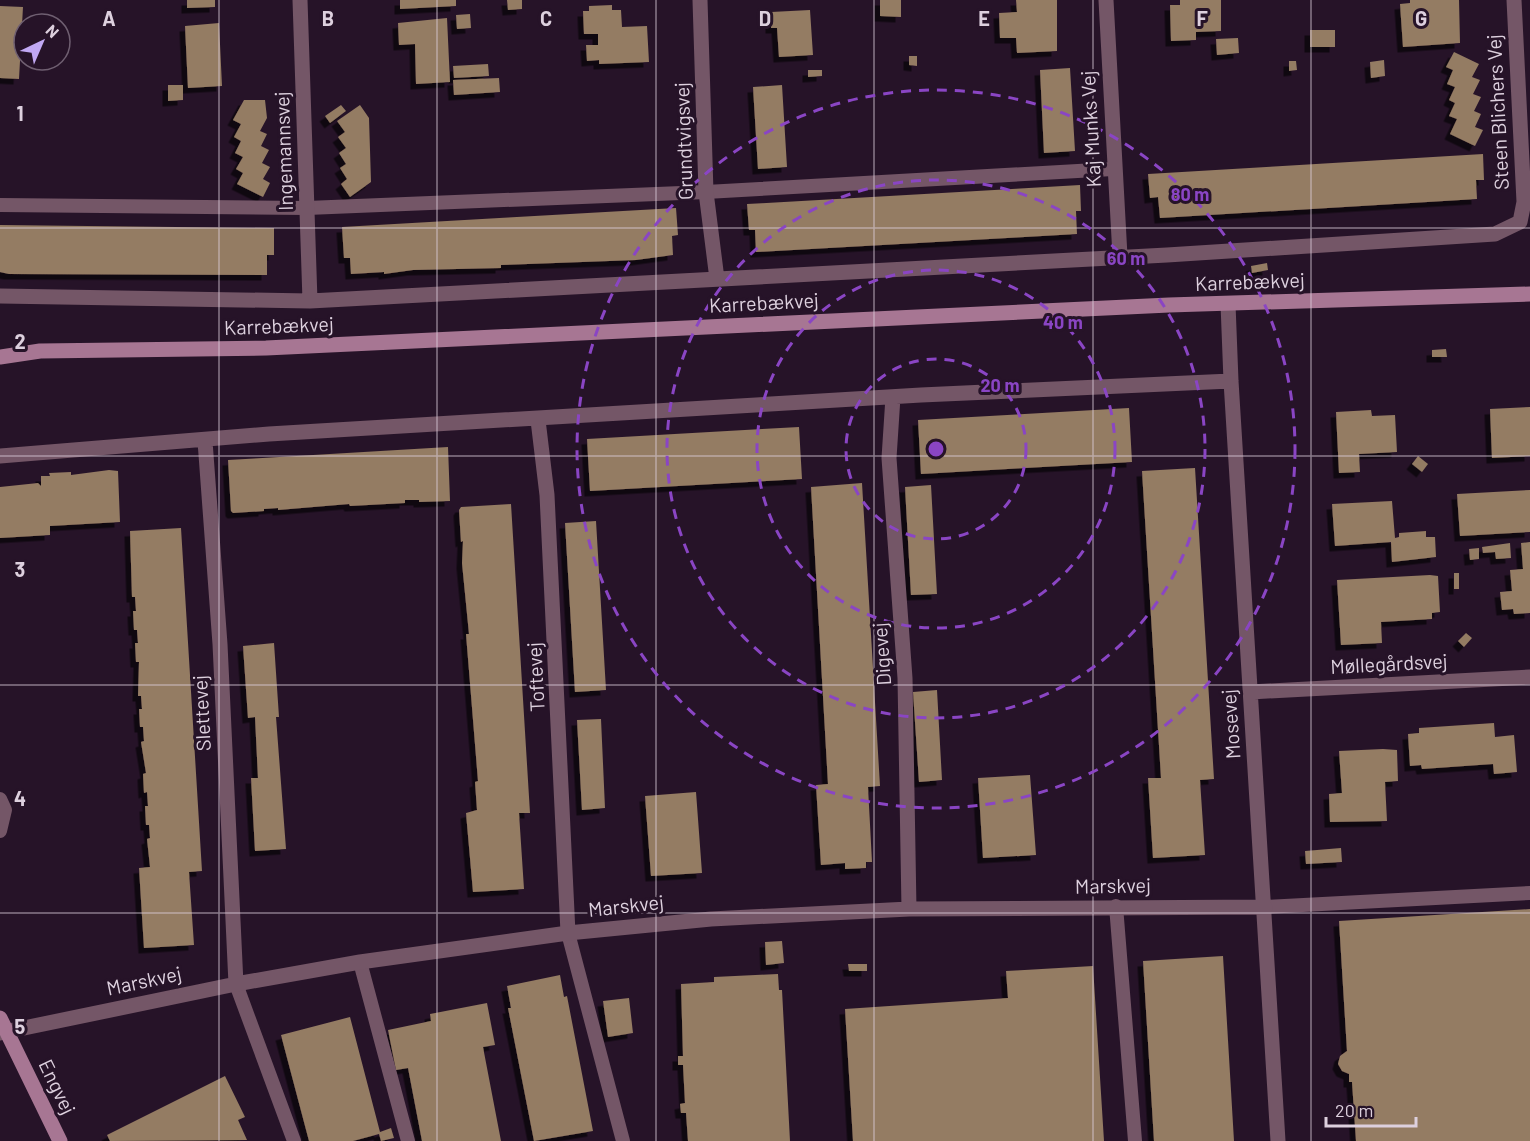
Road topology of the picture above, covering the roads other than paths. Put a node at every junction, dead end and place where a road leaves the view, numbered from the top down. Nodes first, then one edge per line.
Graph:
1 (300, 0) edge
2 (700, 0) edge
3 (1106, 0) edge
4 (1514, 0) edge
5 (1113, 169) junction
6 (706, 192) junction
7 (0, 206) edge
8 (307, 208) junction
9 (1520, 222) joint
10 (1119, 256) junction
11 (717, 279) junction
12 (1530, 294) edge
13 (0, 296) edge
14 (310, 301) junction
15 (1228, 304) junction
16 (0, 357) edge
17 (1231, 381) junction
18 (893, 397) junction
19 (538, 420) junction
20 (204, 441) junction
21 (0, 456) edge
22 (1530, 677) edge
23 (1250, 692) junction
24 (0, 799) edge
25 (0, 831) edge
26 (1530, 894) edge
27 (1116, 906) junction
28 (1264, 907) junction
29 (909, 909) junction
30 (568, 933) junction
31 (360, 962) junction
32 (236, 984) junction
33 (2, 1027) edge
34 (60, 1141) edge
35 (294, 1141) edge
36 (408, 1141) edge
37 (623, 1141) edge
38 (1135, 1141) edge
39 (1278, 1141) edge

1 - 8 street, Ingemannsvej
2 - 6 street, Grundtvigsvej
3 - 5 street, Kaj Munks Vej
4 - 9 street, Steen Blichers Vej
5 - 6 lane
5 - 10 street, Kaj Munks Vej
6 - 8 lane
6 - 11 street, Grundtvigsvej
7 - 8 lane
8 - 14 street, Ingemannsvej
9 - 10 street, Karrebækvej
10 - 11 street, Karrebækvej
11 - 14 street, Karrebækvej
12 - 15 street, Karrebækvej
13 - 14 street, Karrebækvej
15 - 16 street, Karrebækvej
15 - 17 street, Mosevej
17 - 18 street
17 - 23 street, Mosevej
18 - 19 street
18 - 29 street, Digevej
19 - 20 street
19 - 30 street, Toftevej
20 - 21 street
20 - 32 street, Slettevej
22 - 23 street, Møllegårdsvej
23 - 28 street, Mosevej
24 - 25 lane
26 - 28 lane
27 - 28 street, Marskvej
27 - 29 street, Marskvej
27 - 38 lane
28 - 39 street, Mosevej
29 - 30 street, Marskvej
30 - 31 street, Marskvej
30 - 37 lane
31 - 32 street, Marskvej
31 - 36 lane
32 - 33 street, Marskvej
32 - 35 lane
33 - 34 street, Engvej

